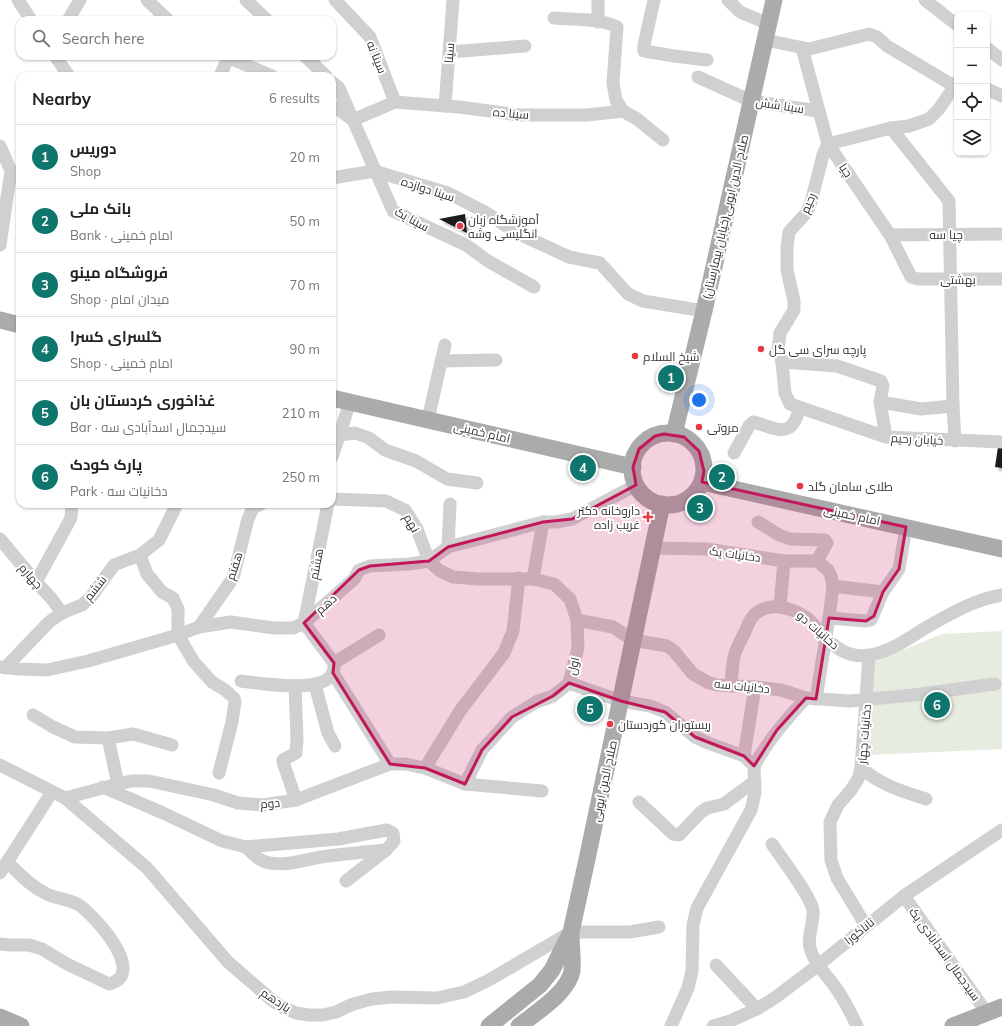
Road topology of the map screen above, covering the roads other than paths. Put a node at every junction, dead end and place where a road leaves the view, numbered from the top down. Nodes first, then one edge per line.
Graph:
1 (18, 0) edge
2 (80, 0) edge
3 (147, 0) edge
4 (246, 0) edge
5 (335, 0) edge
6 (455, 0) edge
7 (598, 0) edge
8 (654, 0) edge
9 (728, 0) edge
10 (774, 0) edge
11 (925, 0) edge
12 (28, 16) edge
13 (70, 16) edge
14 (164, 16) edge
15 (263, 16) edge
16 (554, 18) dead end
17 (598, 22) junction
18 (954, 23) edge
19 (767, 32) junction
20 (525, 46) dead end
21 (802, 48) junction
22 (990, 50) edge
23 (449, 52) junction
24 (58, 60) edge
25 (225, 60) edge
26 (233, 60) edge
27 (309, 60) edge
28 (707, 60) dead end
29 (1002, 60) edge
30 (66, 72) edge
31 (221, 72) edge
32 (262, 72) edge
33 (322, 72) edge
34 (698, 77) dead end
35 (954, 83) edge
36 (336, 85) edge
37 (954, 87) edge
38 (990, 90) edge
39 (1002, 96) edge
40 (751, 101) junction
41 (395, 102) junction
42 (445, 106) junction
43 (336, 108) edge
44 (623, 111) junction
45 (818, 111) junction
46 (353, 120) junction
47 (891, 128) junction
48 (663, 140) dead end
49 (828, 144) junction
50 (0, 146) edge
51 (374, 172) junction
52 (336, 177) edge
53 (9, 199) edge
54 (950, 234) junction
55 (1002, 234) edge
56 (890, 235) junction
57 (0, 245) edge
58 (951, 278) junction
59 (914, 279) joint
60 (1002, 279) edge
61 (534, 287) dead end
62 (704, 311) junction
63 (0, 320) edge
64 (16, 324) edge
65 (445, 345) dead end
66 (496, 360) dead end
67 (441, 361) junction
68 (782, 362) junction
69 (336, 399) edge
70 (350, 402) junction
71 (880, 402) junction
72 (795, 406) junction
73 (953, 406) junction
74 (428, 419) junction
75 (674, 434) junction
76 (339, 435) junction
77 (886, 437) junction
78 (955, 441) junction
79 (1002, 442) edge
80 (336, 444) edge
81 (734, 453) dead end
82 (633, 467) junction
83 (702, 482) junction
84 (477, 483) dead end
85 (636, 485) junction
86 (336, 499) edge
87 (450, 504) dead end
88 (662, 504) junction
89 (72, 508) edge
90 (175, 508) edge
91 (253, 508) edge
92 (327, 508) edge
93 (543, 522) junction
94 (758, 522) dead end
95 (906, 527) junction
96 (0, 539) edge
97 (448, 547) junction
98 (652, 548) junction
99 (1002, 549) edge
100 (140, 555) junction
101 (429, 560) junction
102 (784, 561) junction
103 (817, 561) junction
104 (519, 578) junction
105 (533, 579) junction
106 (36, 582) junction
107 (832, 586) junction
108 (883, 592) junction
109 (1002, 595) edge
110 (780, 607) junction
111 (62, 613) junction
112 (829, 618) junction
113 (577, 620) junction
114 (304, 624) junction
115 (199, 627) junction
116 (178, 635) junction
117 (379, 635) dead end
118 (826, 638) junction
119 (633, 640) junction
120 (869, 655) junction
121 (3, 667) edge
122 (333, 668) junction
123 (240, 681) dead end
124 (569, 683) junction
125 (995, 684) dead end
126 (315, 685) junction
127 (295, 686) junction
128 (731, 686) junction
129 (755, 687) junction
130 (811, 698) junction
131 (867, 700) junction
132 (620, 701) junction
133 (33, 715) dead end
134 (108, 738) junction
135 (172, 745) dead end
136 (335, 746) dead end
137 (744, 756) junction
138 (390, 764) junction
139 (0, 765) edge
140 (754, 766) junction
141 (426, 768) junction
142 (861, 768) junction
143 (219, 773) dead end
144 (755, 782) junction
145 (118, 784) junction
146 (465, 784) junction
147 (103, 787) junction
148 (542, 791) dead end
149 (52, 792) junction
150 (65, 798) junction
151 (926, 799) dead end
152 (296, 800) junction
153 (639, 802) dead end
154 (1002, 830) edge
155 (772, 844) dead end
156 (246, 847) junction
157 (386, 850) junction
158 (7, 862) junction
159 (0, 873) edge
160 (346, 881) dead end
161 (904, 896) junction
162 (866, 926) junction
163 (660, 927) dead end
164 (571, 932) junction
165 (0, 944) edge
166 (716, 965) dead end
167 (818, 966) junction
168 (757, 1009) junction
169 (994, 1010) edge
170 (0, 1017) edge
171 (21, 1026) edge
172 (488, 1026) edge
173 (519, 1026) edge
174 (671, 1026) edge
175 (676, 1026) edge
176 (714, 1026) edge
177 (857, 1026) edge
178 (953, 1026) edge

1 - 12 street
2 - 13 street
3 - 14 street
4 - 15 street
5 - 41 street, سینا نه
6 - 23 street, سینا
7 - 17 street
8 - 28 street
9 - 19 street
10 - 19 main road, صلاح الدین ایوبی(خیابان بیمارستان)
11 - 18 street
16 - 17 street
17 - 44 street
19 - 21 street
19 - 40 main road, صلاح الدین ایوبی(خیابان بیمارستان)
20 - 23 street
21 - 35 street
21 - 45 street, چیا
22 - 29 street
23 - 42 street, سینا
24 - 30 street
25 - 31 street
26 - 32 street
27 - 33 street
34 - 40 street, سینا شش
36 - 46 street, سینا یک
37 - 47 street
38 - 39 street
40 - 45 street, سینا شش
40 - 62 main road, صلاح الدین ایوبی(خیابان بیمارستان)
41 - 42 street, سینا ده
41 - 46 street, سینا ده
42 - 44 street, سینا ده
43 - 46 street
44 - 48 street
45 - 49 street, چیا
46 - 51 street, سینا یک
47 - 49 street
47 - 54 street
49 - 56 street, چیا
49 - 68 street, رحیم
50 - 53 street
51 - 52 street
51 - 61 street, سینا یک
51 - 62 street, سینا دوازده
53 - 57 street
54 - 55 street, چیا سه
54 - 56 street, چیا سه
54 - 58 street
56 - 59 street, چیا
58 - 59 street, بهشتی
58 - 60 street, بهشتی
58 - 73 street
62 - 75 main road, صلاح الدین ایوبی(خیابان بیمارستان)
63 - 64 main road
65 - 67 street
66 - 67 street
67 - 74 street
68 - 71 street
68 - 72 street, رحیم
69 - 70 main road, امام خمینی
70 - 74 main road, امام خمینی
70 - 76 street
71 - 73 street
71 - 77 street
72 - 77 street, خیابان رحیم
72 - 81 street
73 - 78 street
74 - 82 main road, امام خمینی
75 - 82 main road
75 - 83 main road
76 - 80 street
76 - 84 street
77 - 78 street, خیابان رحیم
78 - 79 street, خیابان رحیم
82 - 85 main road
83 - 88 main road
83 - 95 main road, امام خمینی
85 - 88 main road
85 - 93 street, دهم
86 - 101 street, نهم
87 - 97 street
88 - 98 main road, صلاح الدین ایوبی
89 - 106 street
90 - 100 street, ششم
91 - 115 street, هفتم
92 - 114 street, هشتم
93 - 97 street, دهم
93 - 105 street
94 - 103 street
95 - 99 main road, امام خمینی
95 - 108 street
96 - 106 street, چهارم
97 - 101 street, دهم
98 - 102 street, دخانیات یک
98 - 119 main road, صلاح الدین ایوبی
100 - 111 street, ششم
100 - 116 street
101 - 104 street, اول
101 - 114 street, دهم
102 - 103 street, دخانیات یک
102 - 110 street
103 - 107 street
104 - 105 street, اول
104 - 141 street
105 - 113 street, اول
106 - 111 street, چهارم
107 - 108 street
107 - 112 street
108 - 112 street
109 - 120 street, دخانیات دو
110 - 118 street, دخانیات دو
110 - 128 street, دخانیات دو
111 - 121 street, ششم
112 - 118 street
113 - 119 street, دخانیات سه
113 - 124 street, اول
114 - 115 street, دهم
114 - 122 street
115 - 116 street, دهم
116 - 121 street, دهم
116 - 143 street
117 - 122 street
118 - 120 street, دخانیات دو
118 - 130 street
119 - 128 street, دخانیات سه
119 - 132 main road, صلاح الدین ایوبی
120 - 131 street, دخانیات چهار
122 - 126 street
122 - 138 street
123 - 127 street
124 - 132 street
124 - 146 street, اول
125 - 131 street, دخانیات سه
126 - 127 street
126 - 136 street
127 - 152 street
128 - 129 street, دخانیات سه
129 - 130 street, دخانیات سه
129 - 137 street
130 - 131 street, دخانیات سه
130 - 140 street
131 - 142 street, دخانیات چهار
132 - 137 street
132 - 164 main road, صلاح الدین ایوبی
133 - 134 street
134 - 135 street
134 - 145 street
137 - 140 street
138 - 141 street, دوم
138 - 152 street, دوم
139 - 149 street
140 - 144 street
141 - 146 street, دوم
142 - 151 street
142 - 162 street, دخانیات چهار
144 - 153 street
144 - 174 street
145 - 147 street, دوم
145 - 152 street, دوم
146 - 148 street, دوم
147 - 150 street, دوم
147 - 156 street
149 - 150 street
149 - 158 street
150 - 164 street, یازدهم
154 - 161 street, تاناکورا
155 - 167 street
156 - 157 street
156 - 157 street
157 - 160 street
158 - 159 street
158 - 165 street
161 - 162 street, تاناکورا
161 - 169 street, سیدجمال اسدآبادی یک
162 - 167 street, تاناکورا
163 - 164 street
164 - 172 main road, صلاح الدین ایوبی
164 - 173 main road
166 - 168 street
167 - 168 street, تاناکورا
167 - 177 street
168 - 176 street, تاناکورا
169 - 178 main road
170 - 171 main road
174 - 175 street

